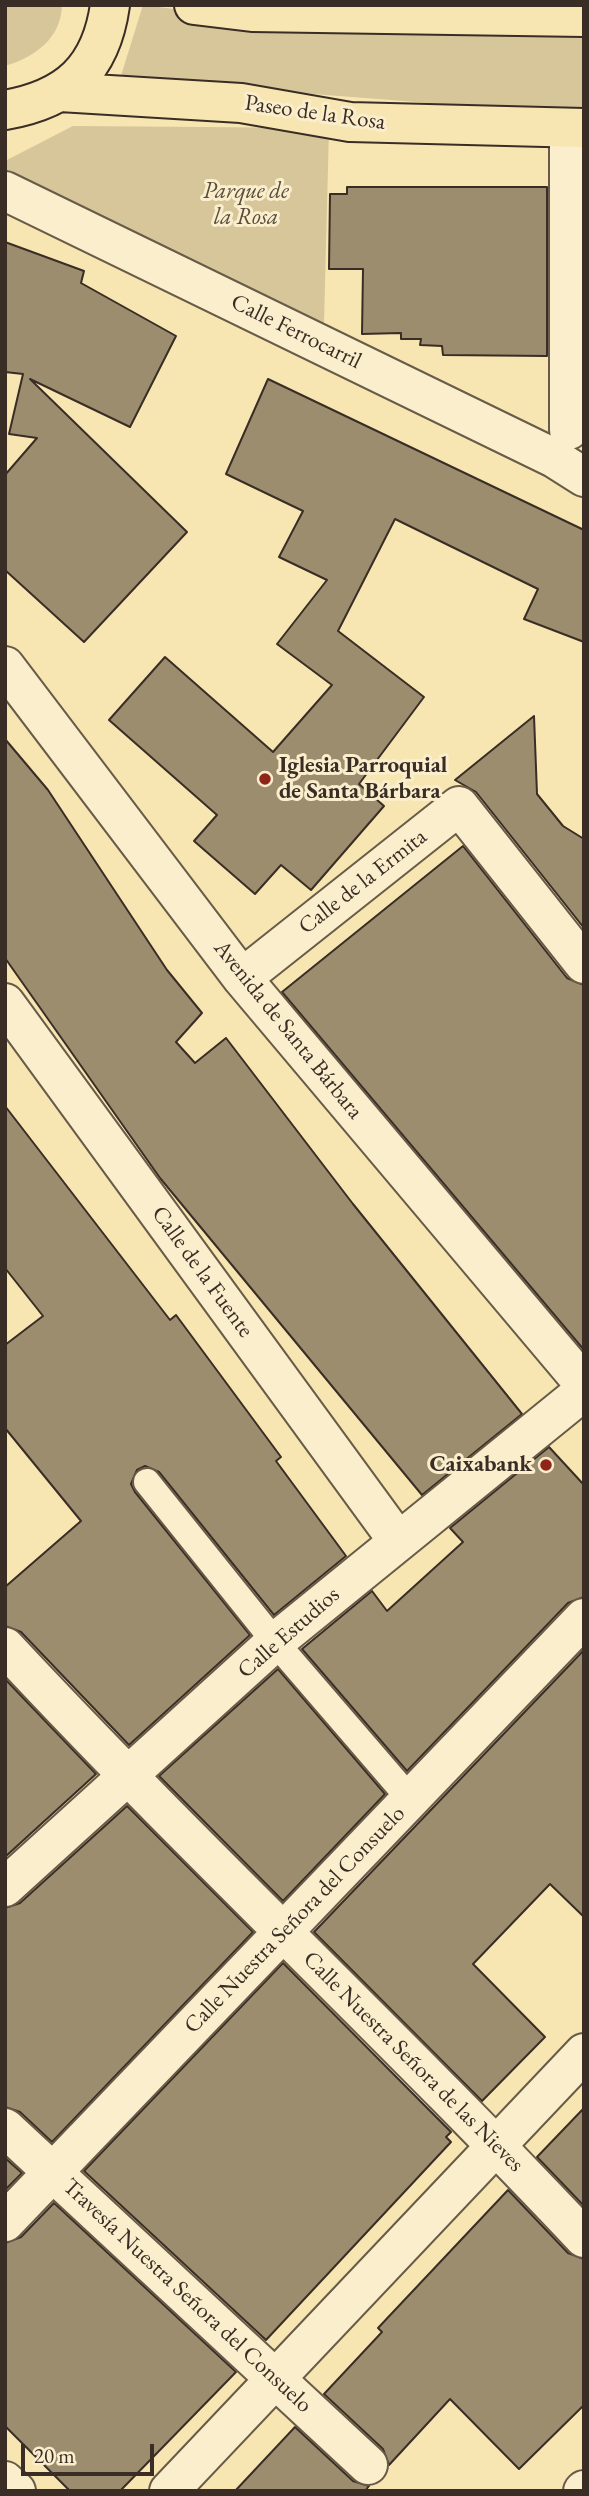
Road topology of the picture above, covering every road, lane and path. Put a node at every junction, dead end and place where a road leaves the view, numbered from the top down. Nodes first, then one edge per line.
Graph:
1 (110, 5) edge
2 (194, 5) edge
3 (584, 17) edge
4 (60, 92) junction
5 (5, 110) edge
6 (577, 128) edge
7 (5, 191) edge
8 (569, 430) dead end
9 (584, 477) edge
10 (5, 666) edge
11 (584, 964) edge
12 (242, 978) junction
13 (5, 1003) edge
14 (584, 1384) edge
15 (584, 1391) edge
16 (147, 1482) dead end
17 (398, 1541) junction
18 (584, 1618) edge
19 (275, 1642) junction
20 (5, 1647) edge
21 (127, 1778) junction
22 (411, 1800) junction
23 (5, 1888) edge
24 (284, 1932) junction
25 (584, 2053) edge
26 (5, 2128) edge
27 (496, 2145) junction
28 (54, 2171) junction
29 (5, 2222) edge
30 (584, 2238) edge
31 (274, 2380) junction
32 (368, 2465) dead end
33 (5, 2481) edge
34 (16, 2491) edge
35 (169, 2491) edge

1 - 4 main road, Paseo de la Rosa
2 - 3 main road
4 - 5 main road, Paseo de la Rosa
4 - 6 main road, Paseo de la Rosa
6 - 8 street, Paseo de la Rosa
7 - 9 street, Calle Ferrocarril
10 - 12 street, Avenida de Santa Bárbara
11 - 12 street, Calle de la Ermita
12 - 14 street, Avenida de Santa Bárbara
13 - 17 street, Calle de la Fuente
15 - 17 street, Calle Estudios
16 - 19 lane
17 - 19 street, Calle Estudios
18 - 22 street, Calle Nuestra Señora del Consuelo
19 - 21 street, Calle Estudios
19 - 22 lane
20 - 21 street, Calle Nuestra Señora de las Nieves
21 - 23 street, Calle Estudios
21 - 24 street, Calle Nuestra Señora de las Nieves
22 - 24 street, Calle Nuestra Señora del Consuelo
24 - 27 street, Calle Nuestra Señora de las Nieves
24 - 28 street, Calle Nuestra Señora del Consuelo
25 - 27 street
26 - 28 street, Travesía Nuestra Señora del Consuelo
27 - 30 street, Calle Nuestra Señora de las Nieves
27 - 31 street
28 - 29 street, Calle Nuestra Señora del Consuelo
28 - 31 street, Travesía Nuestra Señora del Consuelo
31 - 32 street, Travesía Nuestra Señora del Consuelo
31 - 35 street
33 - 34 street

